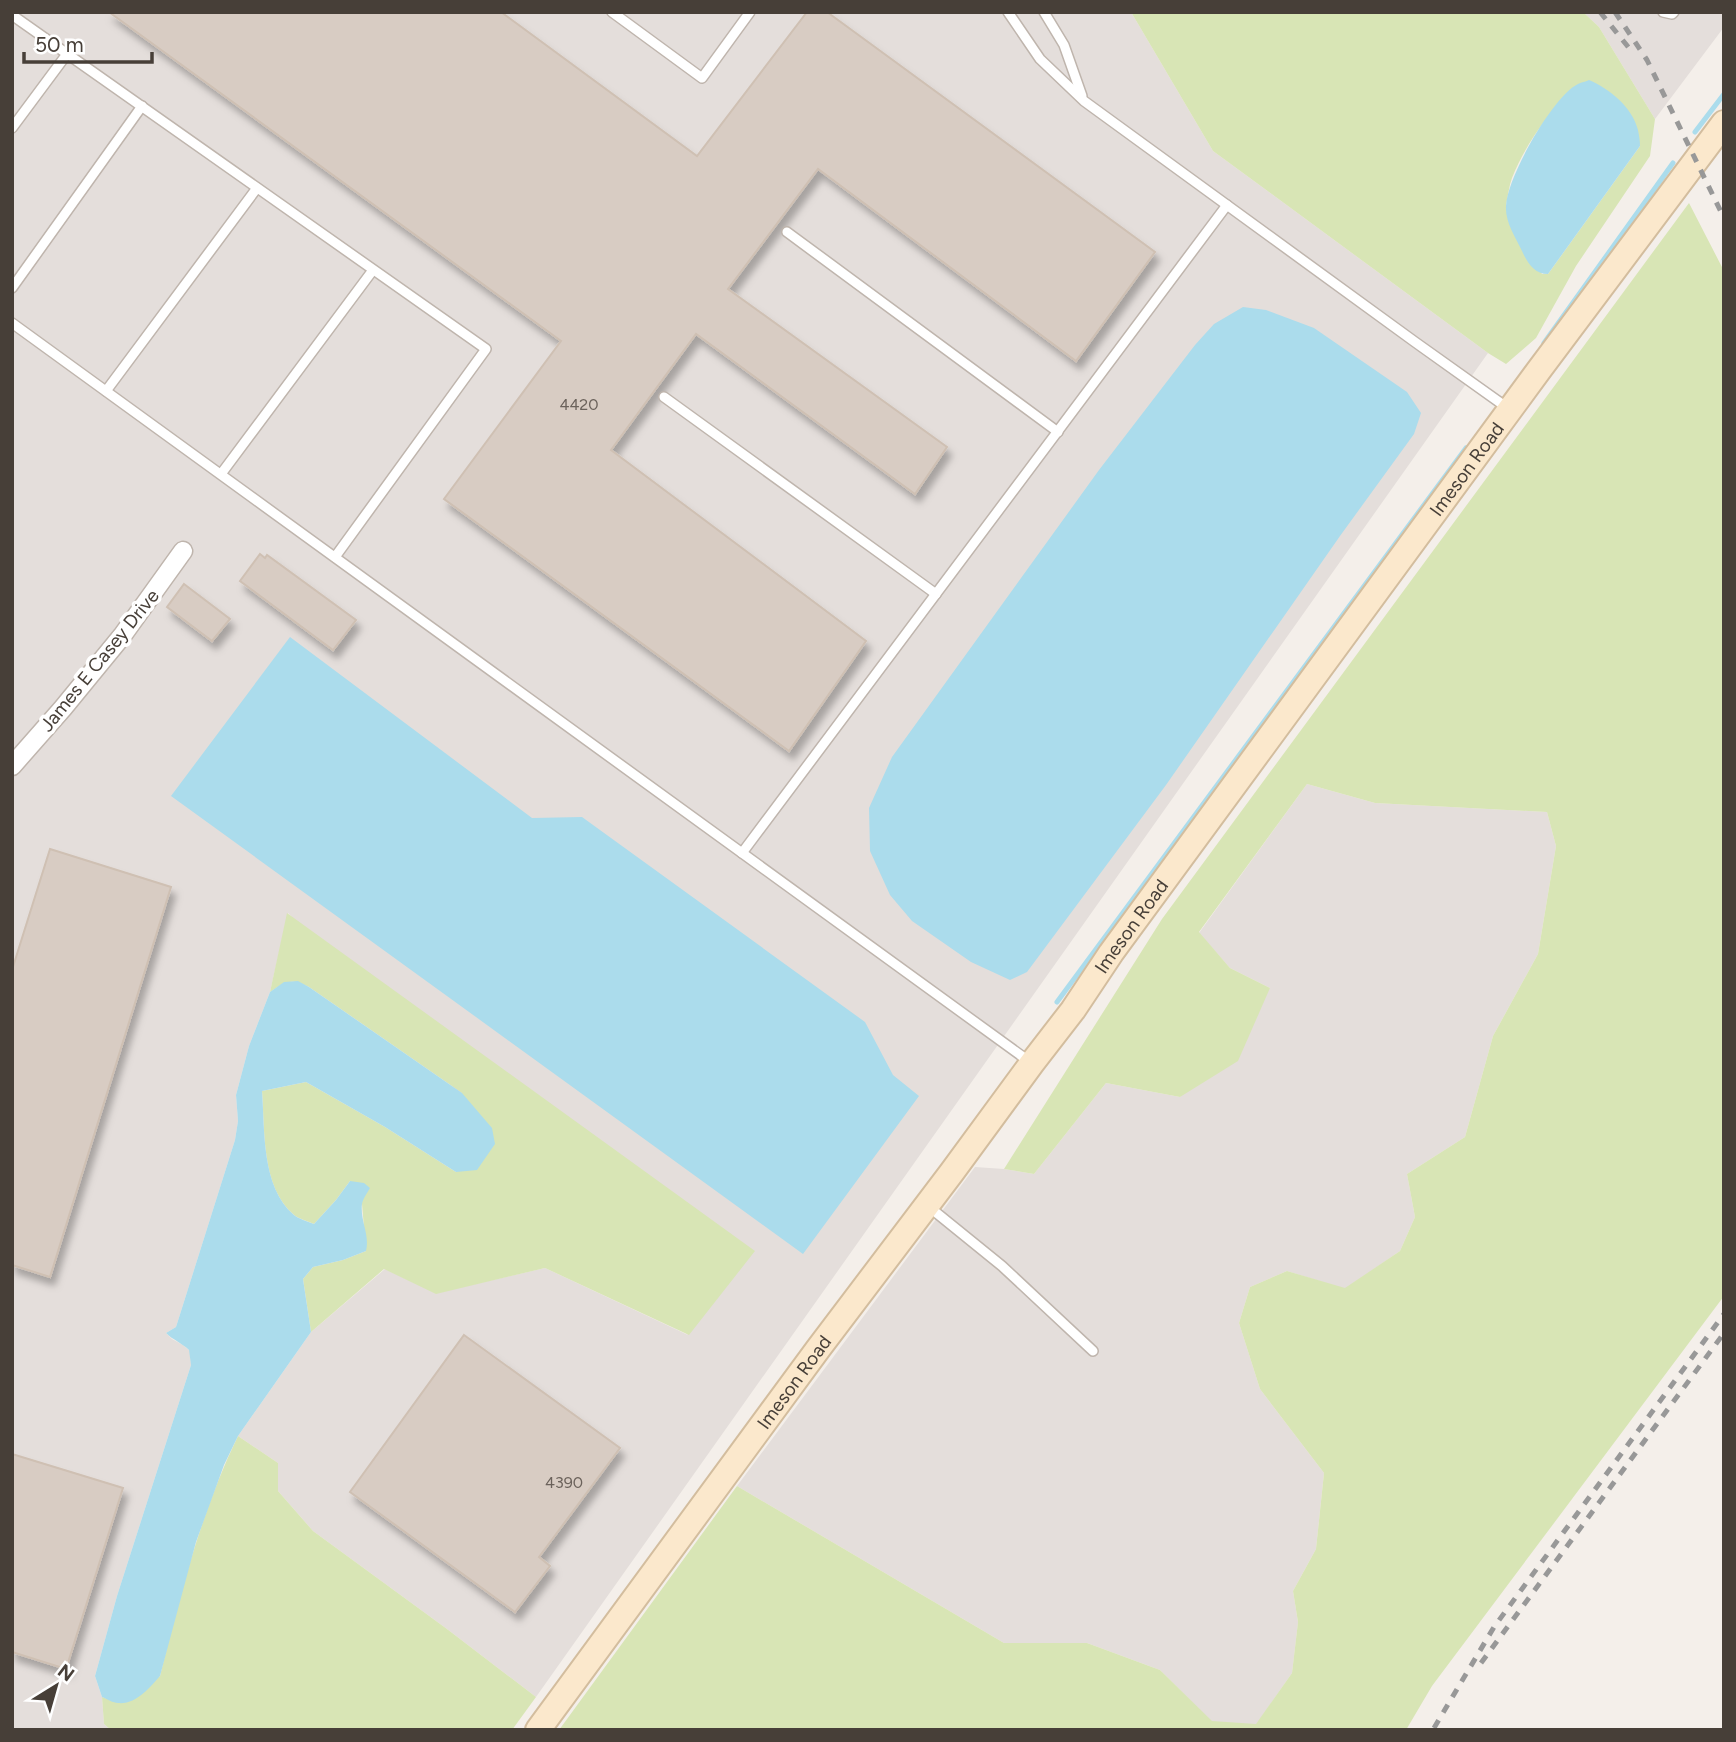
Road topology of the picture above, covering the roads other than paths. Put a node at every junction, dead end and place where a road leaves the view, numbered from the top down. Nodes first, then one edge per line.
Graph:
1 (612, 12) edge
2 (750, 12) edge
3 (1008, 12) edge
4 (1044, 12) edge
5 (1663, 12) edge
6 (1674, 12) edge
7 (12, 15) edge
8 (67, 54) junction
9 (1084, 101) junction
10 (142, 106) junction
11 (1724, 123) edge
12 (12, 128) edge
13 (257, 188) junction
14 (1227, 205) junction
15 (787, 232) dead end
16 (373, 270) junction
17 (12, 288) edge
18 (12, 323) edge
19 (106, 391) junction
20 (664, 397) dead end
21 (1510, 410) junction
22 (1058, 432) junction
23 (220, 474) junction
24 (183, 551) dead end
25 (335, 557) junction
26 (936, 594) junction
27 (12, 766) edge
28 (742, 853) junction
29 (1032, 1063) junction
30 (927, 1205) junction
31 (1093, 1351) dead end
32 (538, 1730) edge

1 - 2 lane
3 - 9 lane
4 - 9 lane
5 - 6 lane
7 - 8 lane
8 - 10 lane
8 - 12 lane
9 - 14 lane
10 - 13 lane
10 - 17 lane
11 - 21 street, Imeson Road
13 - 16 lane
13 - 19 lane
14 - 21 lane
14 - 22 lane
15 - 22 lane
16 - 23 lane
16 - 25 lane
18 - 19 lane
19 - 23 lane
20 - 26 lane
21 - 29 street, Imeson Road
22 - 26 lane
23 - 25 lane
24 - 27 street, James E Casey Drive
25 - 28 lane
26 - 28 lane
28 - 29 lane
29 - 30 street, Imeson Road
30 - 31 lane
30 - 32 street, Imeson Road

